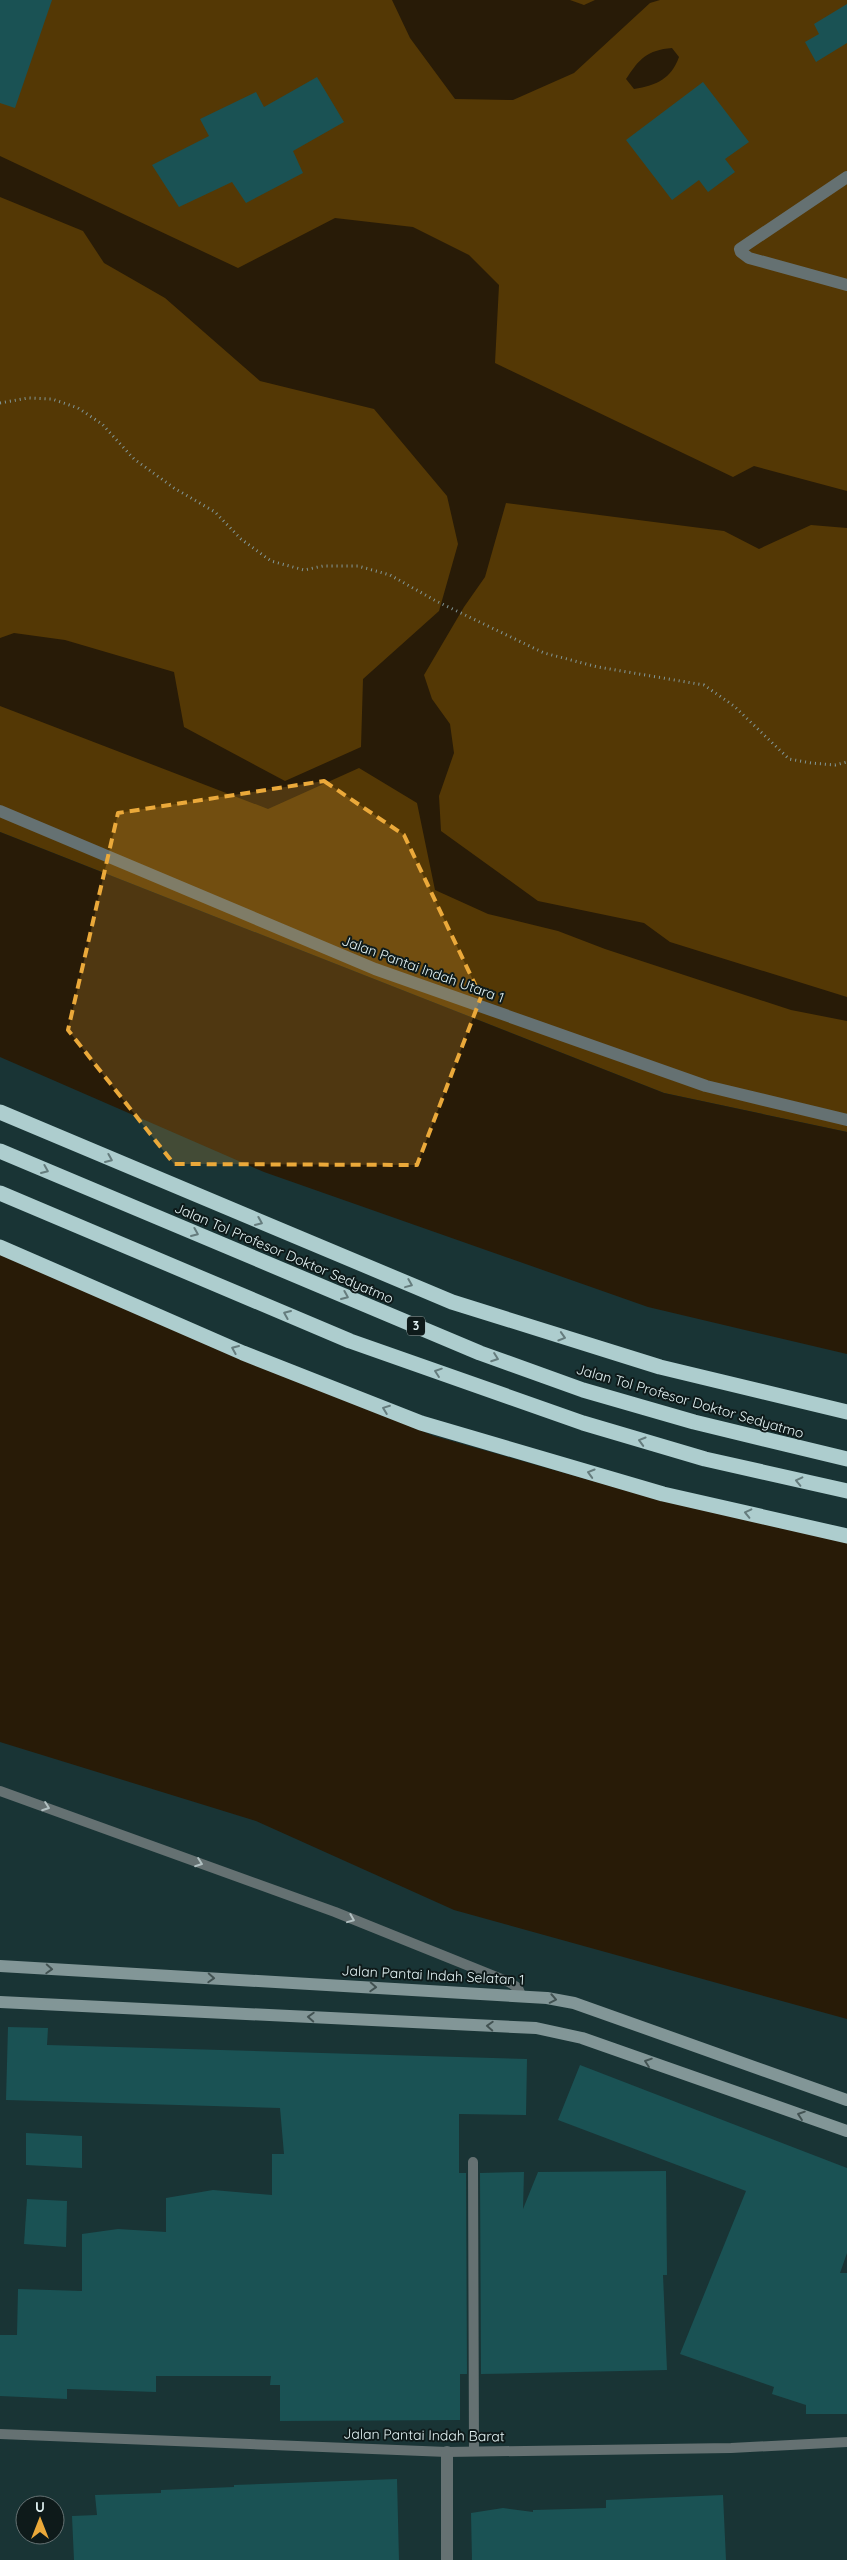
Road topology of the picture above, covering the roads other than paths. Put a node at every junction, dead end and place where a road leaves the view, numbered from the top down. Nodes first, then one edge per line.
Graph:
1 (847, 177) edge
2 (847, 285) edge
3 (0, 810) edge
4 (0, 1112) edge
5 (847, 1120) edge
6 (0, 1151) edge
7 (0, 1193) edge
8 (0, 1247) edge
9 (847, 1412) edge
10 (847, 1459) edge
11 (847, 1491) edge
12 (847, 1536) edge
13 (0, 1791) edge
14 (0, 1966) edge
15 (520, 1995) junction
16 (0, 2002) edge
17 (847, 2100) edge
18 (847, 2132) edge
19 (473, 2162) dead end
20 (0, 2434) edge
21 (847, 2442) edge
22 (474, 2451) junction
23 (446, 2452) junction
24 (447, 2560) edge

1 - 2 street
3 - 5 street, Jalan Pantai Indah Utara 1
4 -> 9 highway, Jalan Tol Profesor Doktor Sedyatmo
6 -> 10 highway, Jalan Tol Profesor Doktor Sedyatmo / 3
11 -> 7 highway
12 -> 8 highway
13 -> 15 lane
14 -> 15 street, Jalan Pantai Indah Selatan 1
15 -> 17 street, Jalan Pantai Indah Selatan 1
18 -> 16 street
19 - 22 lane
20 - 23 lane, Jalan Pantai Indah Barat
21 - 22 lane, Jalan Pantai Indah Barat
22 - 23 lane, Jalan Pantai Indah Barat
23 - 24 street

